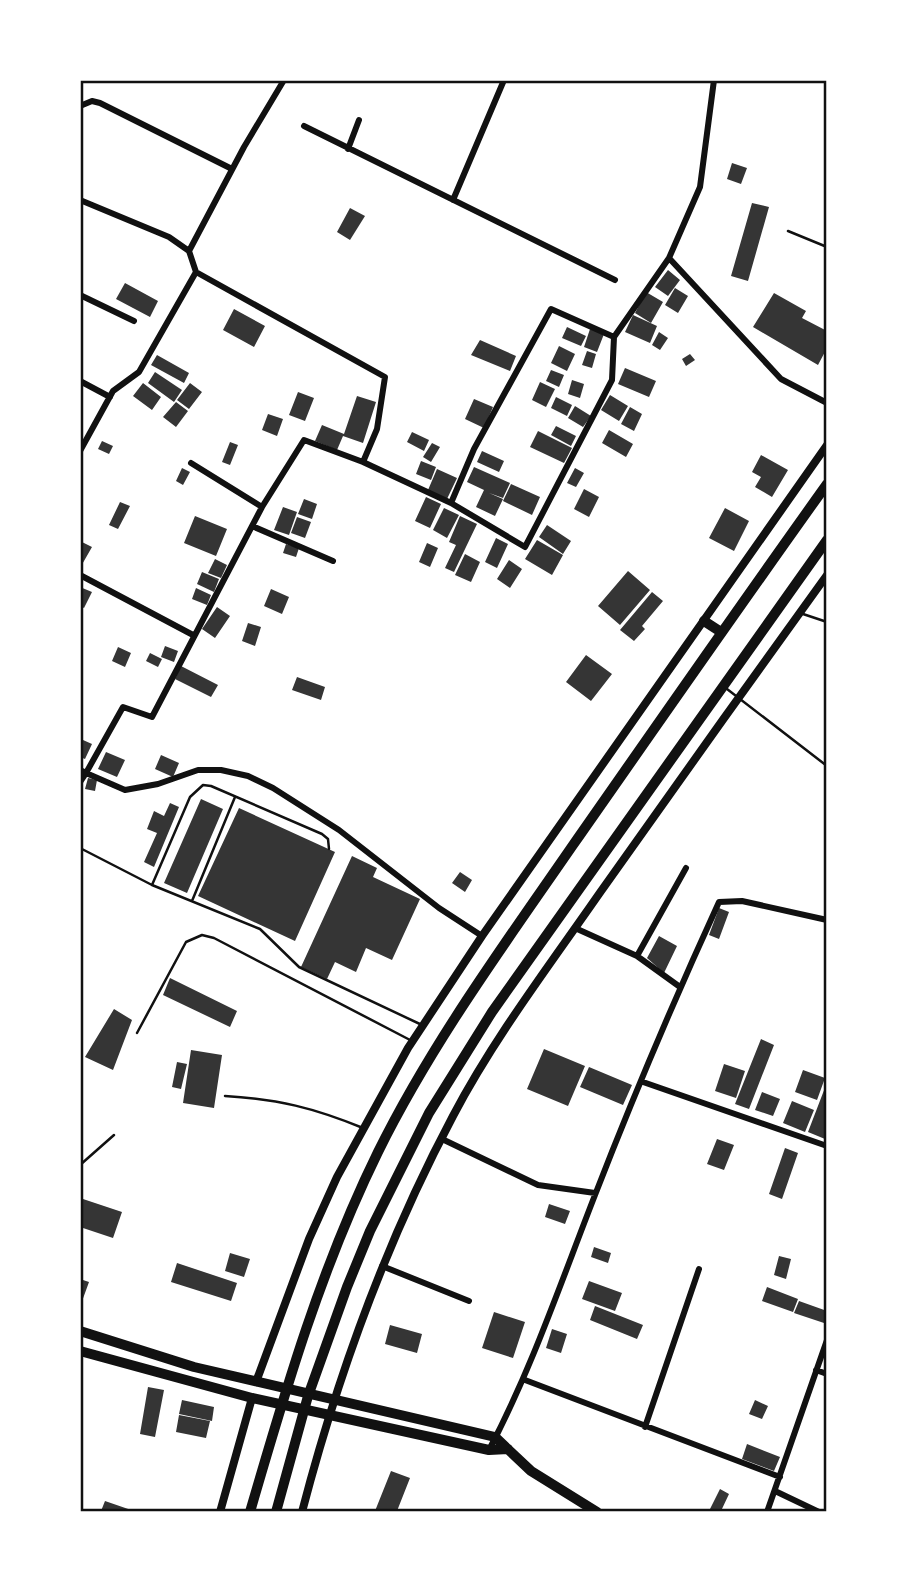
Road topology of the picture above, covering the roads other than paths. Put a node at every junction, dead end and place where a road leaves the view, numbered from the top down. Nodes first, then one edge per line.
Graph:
1 (284, 80) edge
2 (503, 80) edge
3 (714, 80) edge
4 (80, 106) edge
5 (359, 120) dead end
6 (304, 126) dead end
7 (348, 149) junction
8 (232, 169) junction
9 (80, 200) edge
10 (453, 200) junction
11 (788, 231) dead end
12 (827, 247) edge
13 (189, 251) junction
14 (669, 258) junction
15 (196, 272) junction
16 (615, 280) dead end
17 (80, 295) edge
18 (134, 321) dead end
19 (614, 337) junction
20 (80, 382) edge
21 (110, 397) junction
22 (827, 403) edge
23 (827, 445) edge
24 (80, 451) edge
25 (363, 462) junction
26 (191, 463) dead end
27 (827, 484) edge
28 (451, 503) junction
29 (262, 507) junction
30 (252, 526) junction
31 (827, 540) edge
32 (333, 561) dead end
33 (80, 575) edge
34 (827, 575) edge
35 (799, 613) junction
36 (704, 621) junction
37 (827, 622) edge
38 (721, 632) junction
39 (193, 635) junction
40 (722, 685) junction
41 (739, 696) junction
42 (827, 766) edge
43 (83, 771) edge
44 (80, 782) edge
45 (235, 796) junction
46 (80, 848) edge
47 (330, 849) dead end
48 (686, 868) dead end
49 (152, 885) junction
50 (192, 901) junction
51 (827, 920) edge
52 (575, 928) junction
53 (482, 936) junction
54 (637, 956) junction
55 (680, 987) junction
56 (422, 1025) junction
57 (137, 1032) dead end
58 (412, 1041) junction
59 (643, 1082) junction
60 (225, 1096) dead end
61 (363, 1128) junction
62 (114, 1135) dead end
63 (442, 1139) junction
64 (827, 1146) edge
65 (80, 1165) edge
66 (595, 1193) junction
67 (382, 1266) junction
68 (699, 1269) dead end
69 (469, 1301) dead end
70 (80, 1331) edge
71 (827, 1340) edge
72 (80, 1351) edge
73 (816, 1370) junction
74 (827, 1374) edge
75 (525, 1380) junction
76 (256, 1382) junction
77 (252, 1398) junction
78 (333, 1402) junction
79 (329, 1416) junction
80 (645, 1427) junction
81 (495, 1437) junction
82 (508, 1449) junction
83 (489, 1450) junction
84 (780, 1477) junction
85 (775, 1491) junction
86 (220, 1511) edge
87 (250, 1511) edge
88 (276, 1511) edge
89 (302, 1511) edge
90 (597, 1511) edge
91 (767, 1511) edge
92 (819, 1511) edge

1 - 8 street
2 - 10 street
3 - 14 street
4 - 8 street
5 - 7 street
6 - 7 street
7 - 10 street
8 - 13 street
9 - 13 street
10 - 16 street
11 - 12 lane
13 - 15 street
14 - 19 street
14 - 22 street
15 - 21 street
15 - 25 street
17 - 18 street
19 - 28 street
19 - 28 street
20 - 21 street
21 - 24 street
23 - 36 street
25 - 28 street
25 - 29 street
26 - 29 street
27 - 38 main road
29 - 30 street
30 - 32 street
30 - 39 street
31 - 40 main road
33 - 39 street
34 - 35 street
35 - 37 lane
35 - 41 street
36 - 38 main road
36 - 53 street
38 - 87 main road
39 - 43 street
40 - 41 lane
40 - 88 main road
41 - 42 lane
41 - 52 street
43 - 44 street
43 - 53 street
45 - 47 lane
45 - 49 lane
45 - 50 lane
46 - 49 lane
48 - 54 street
49 - 50 lane
50 - 56 lane
51 - 55 street
52 - 54 street
52 - 63 street
53 - 56 street
54 - 55 street
55 - 59 street
56 - 58 street
57 - 58 lane
58 - 61 street
59 - 64 street
59 - 66 street
60 - 61 lane
61 - 76 street
62 - 65 lane
63 - 66 street
63 - 67 street
66 - 75 street
67 - 69 street
67 - 78 street
68 - 80 street
70 - 76 main road
71 - 73 street
72 - 77 main road
73 - 74 street
73 - 84 street
75 - 80 street
75 - 81 street
76 - 78 main road
77 - 79 main road
77 - 86 street
78 - 79 street
78 - 81 main road
79 - 83 main road
79 - 89 street
80 - 84 street
81 - 82 main road
81 - 83 street
82 - 83 main road
82 - 90 main road
84 - 85 street
85 - 91 street
85 - 92 street

